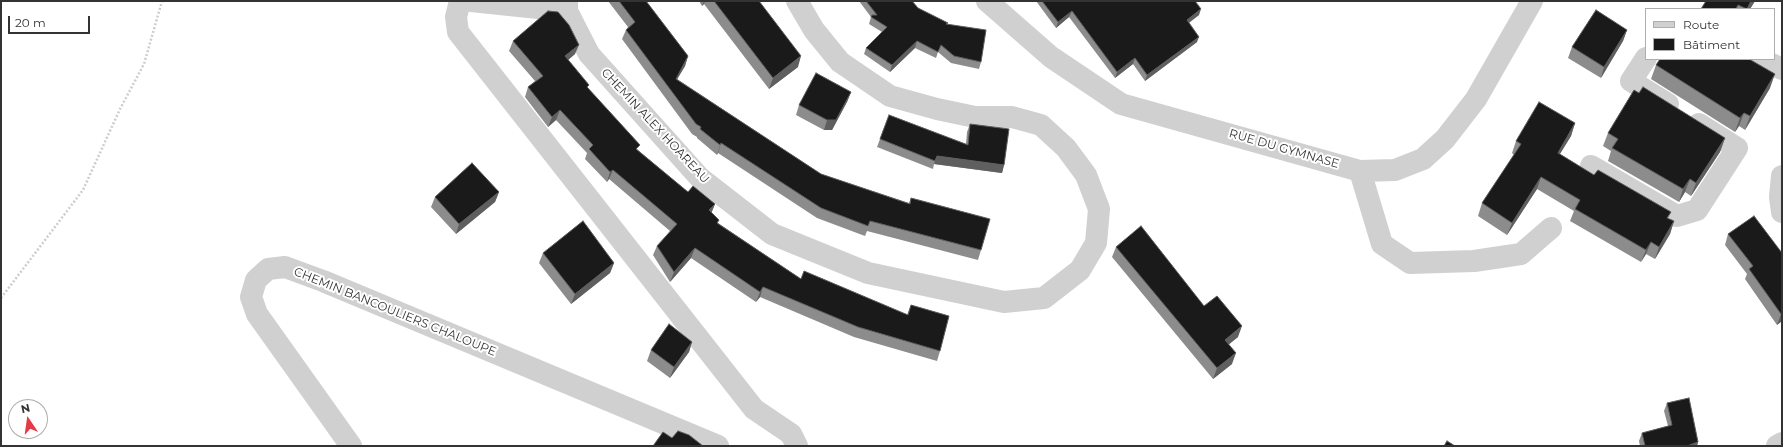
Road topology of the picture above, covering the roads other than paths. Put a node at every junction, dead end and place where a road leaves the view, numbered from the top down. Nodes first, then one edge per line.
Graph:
1 (460, 1) edge
2 (472, 1) edge
3 (797, 1) edge
4 (987, 1) edge
5 (1532, 1) edge
6 (567, 6) edge
7 (1645, 60) edge
8 (1763, 60) edge
9 (1782, 69) edge
10 (1590, 166) dead end
11 (1360, 171) junction
12 (1782, 176) edge
13 (1782, 212) edge
14 (1551, 228) dead end
15 (1782, 443) edge
16 (351, 446) edge
17 (718, 446) edge
18 (797, 446) edge
19 (1777, 446) edge

1 - 18 street
2 - 6 street
3 - 6 street, CHEMIN ALEX HOAREAU
4 - 11 street, RUE DU GYMNASE
5 - 11 street, RUE DU GYMNASE
7 - 10 street
8 - 9 street
11 - 14 street
12 - 13 street
15 - 19 street
16 - 17 street, CHEMIN BANCOULIERS CHALOUPE

